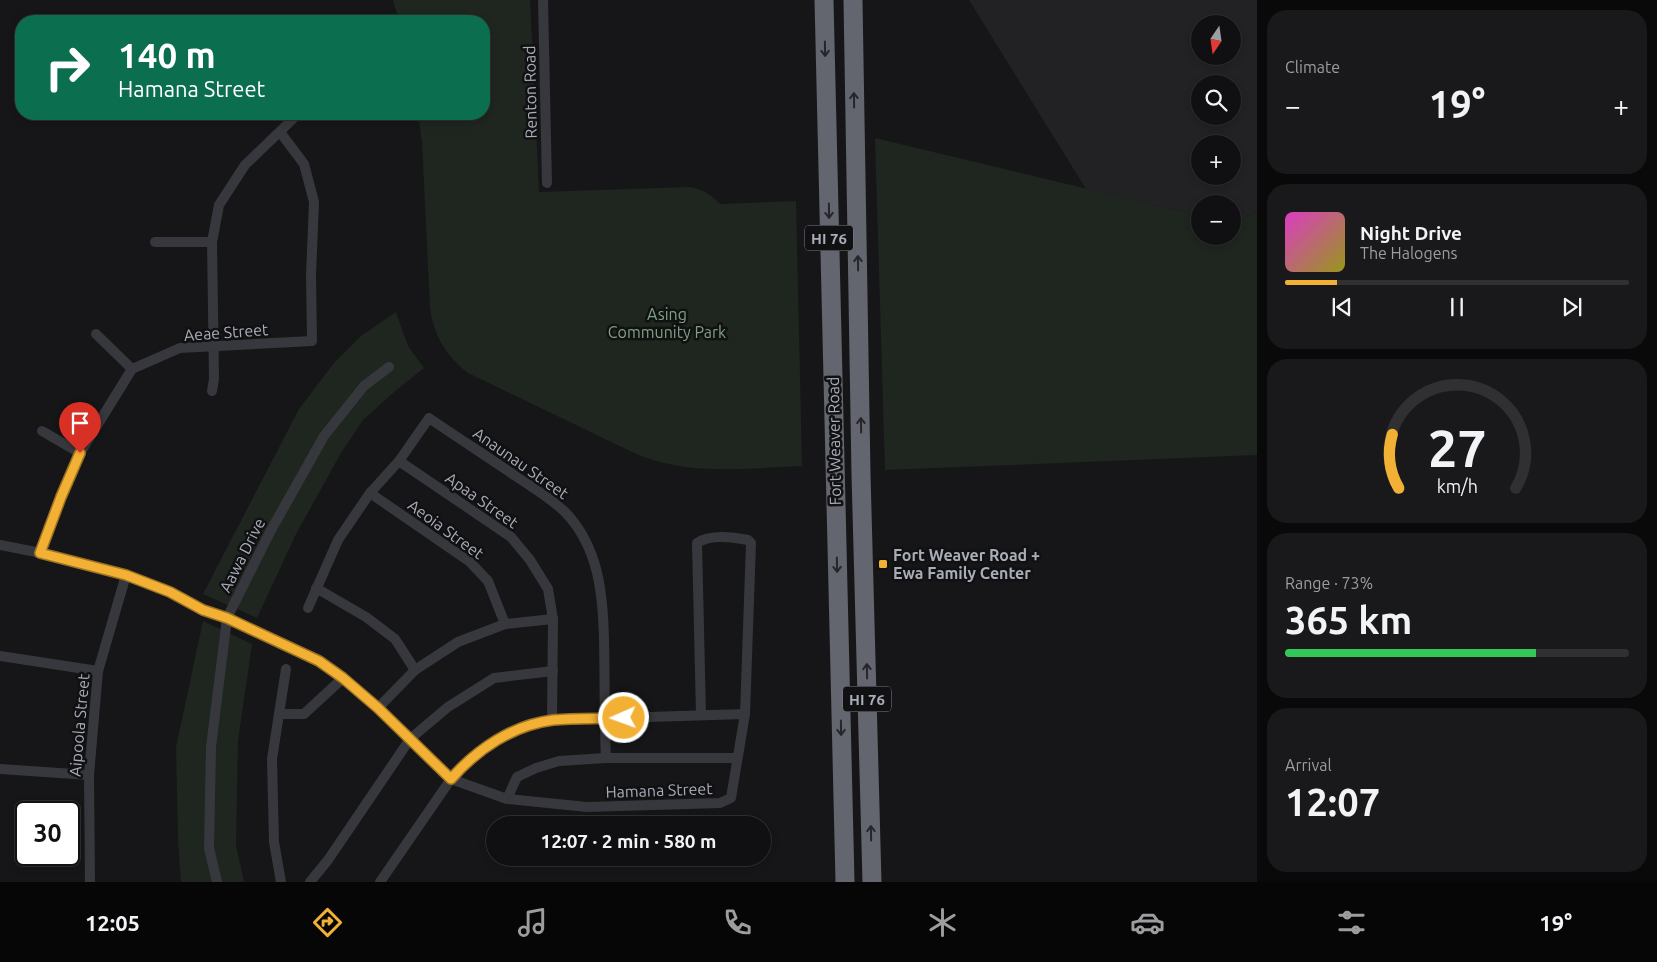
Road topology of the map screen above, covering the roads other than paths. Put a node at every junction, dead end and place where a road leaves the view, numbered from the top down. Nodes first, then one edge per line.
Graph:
1 (543, 0) edge
2 (824, 0) edge
3 (853, 0) edge
4 (292, 120) edge
5 (280, 132) junction
6 (547, 183) dead end
7 (156, 242) dead end
8 (212, 242) junction
9 (96, 334) dead end
10 (214, 348) junction
11 (389, 367) dead end
12 (132, 368) junction
13 (212, 391) dead end
14 (42, 431) dead end
15 (80, 453) junction
16 (399, 461) junction
17 (370, 493) junction
18 (0, 545) edge
19 (40, 553) junction
20 (126, 575) junction
21 (316, 588) junction
22 (308, 608) dead end
23 (227, 618) junction
24 (553, 618) junction
25 (505, 624) junction
26 (0, 656) edge
27 (286, 669) dead end
28 (415, 670) junction
29 (98, 671) junction
30 (553, 671) junction
31 (343, 678) junction
32 (378, 708) junction
33 (280, 714) junction
34 (745, 714) junction
35 (701, 715) junction
36 (604, 719) junction
37 (552, 720) junction
38 (410, 740) junction
39 (606, 758) junction
40 (737, 758) junction
41 (0, 769) edge
42 (89, 774) junction
43 (451, 779) junction
44 (507, 799) junction
45 (90, 882) edge
46 (217, 882) edge
47 (281, 882) edge
48 (310, 882) edge
49 (380, 882) edge
50 (845, 882) edge
51 (872, 882) edge

1 - 6 street, Renton Road
2 -> 50 highway, Fort Weaver Road / HI 76
51 -> 3 highway, Fort Weaver Road / HI 76
4 - 5 street
5 - 8 street
5 - 10 street, Aeae Street
7 - 8 street
8 - 10 street
9 - 12 street
10 - 12 street, Aeae Street
10 - 13 street
11 - 23 street, Aawa Drive
12 - 15 street
14 - 15 street
15 - 19 street
16 - 17 street
16 - 24 street, Apaa Street
16 - 36 street, Anaunau Street
17 - 21 street
17 - 25 street, Aeoia Street
18 - 19 street, Hamana Street
19 - 20 street, Hamana Street
20 - 23 street, Hamana Street
20 - 29 street, Aipoola Street
21 - 22 street
21 - 28 street
23 - 31 street, Hamana Street
23 - 46 street, Aawa Drive
24 - 25 street
24 - 30 street, Apaa Street
25 - 28 street
26 - 29 street
27 - 33 street
28 - 32 street
29 - 42 street, Aipoola Street
30 - 37 street, Apaa Street
30 - 38 street
31 - 32 street, Hamana Street
31 - 33 street
32 - 38 street, Hamana Street
33 - 47 street
34 - 35 street
34 - 35 street, Hamana Street
34 - 40 street, Hamana Street
35 - 36 street
36 - 37 street
36 - 39 street, Anaunau Street
37 - 43 street
38 - 43 street, Hamana Street
38 - 48 street
39 - 40 street
39 - 44 street
40 - 44 street, Hamana Street
41 - 42 street
42 - 45 street, Aipoola Street
43 - 44 street, Hamana Street
43 - 49 street

